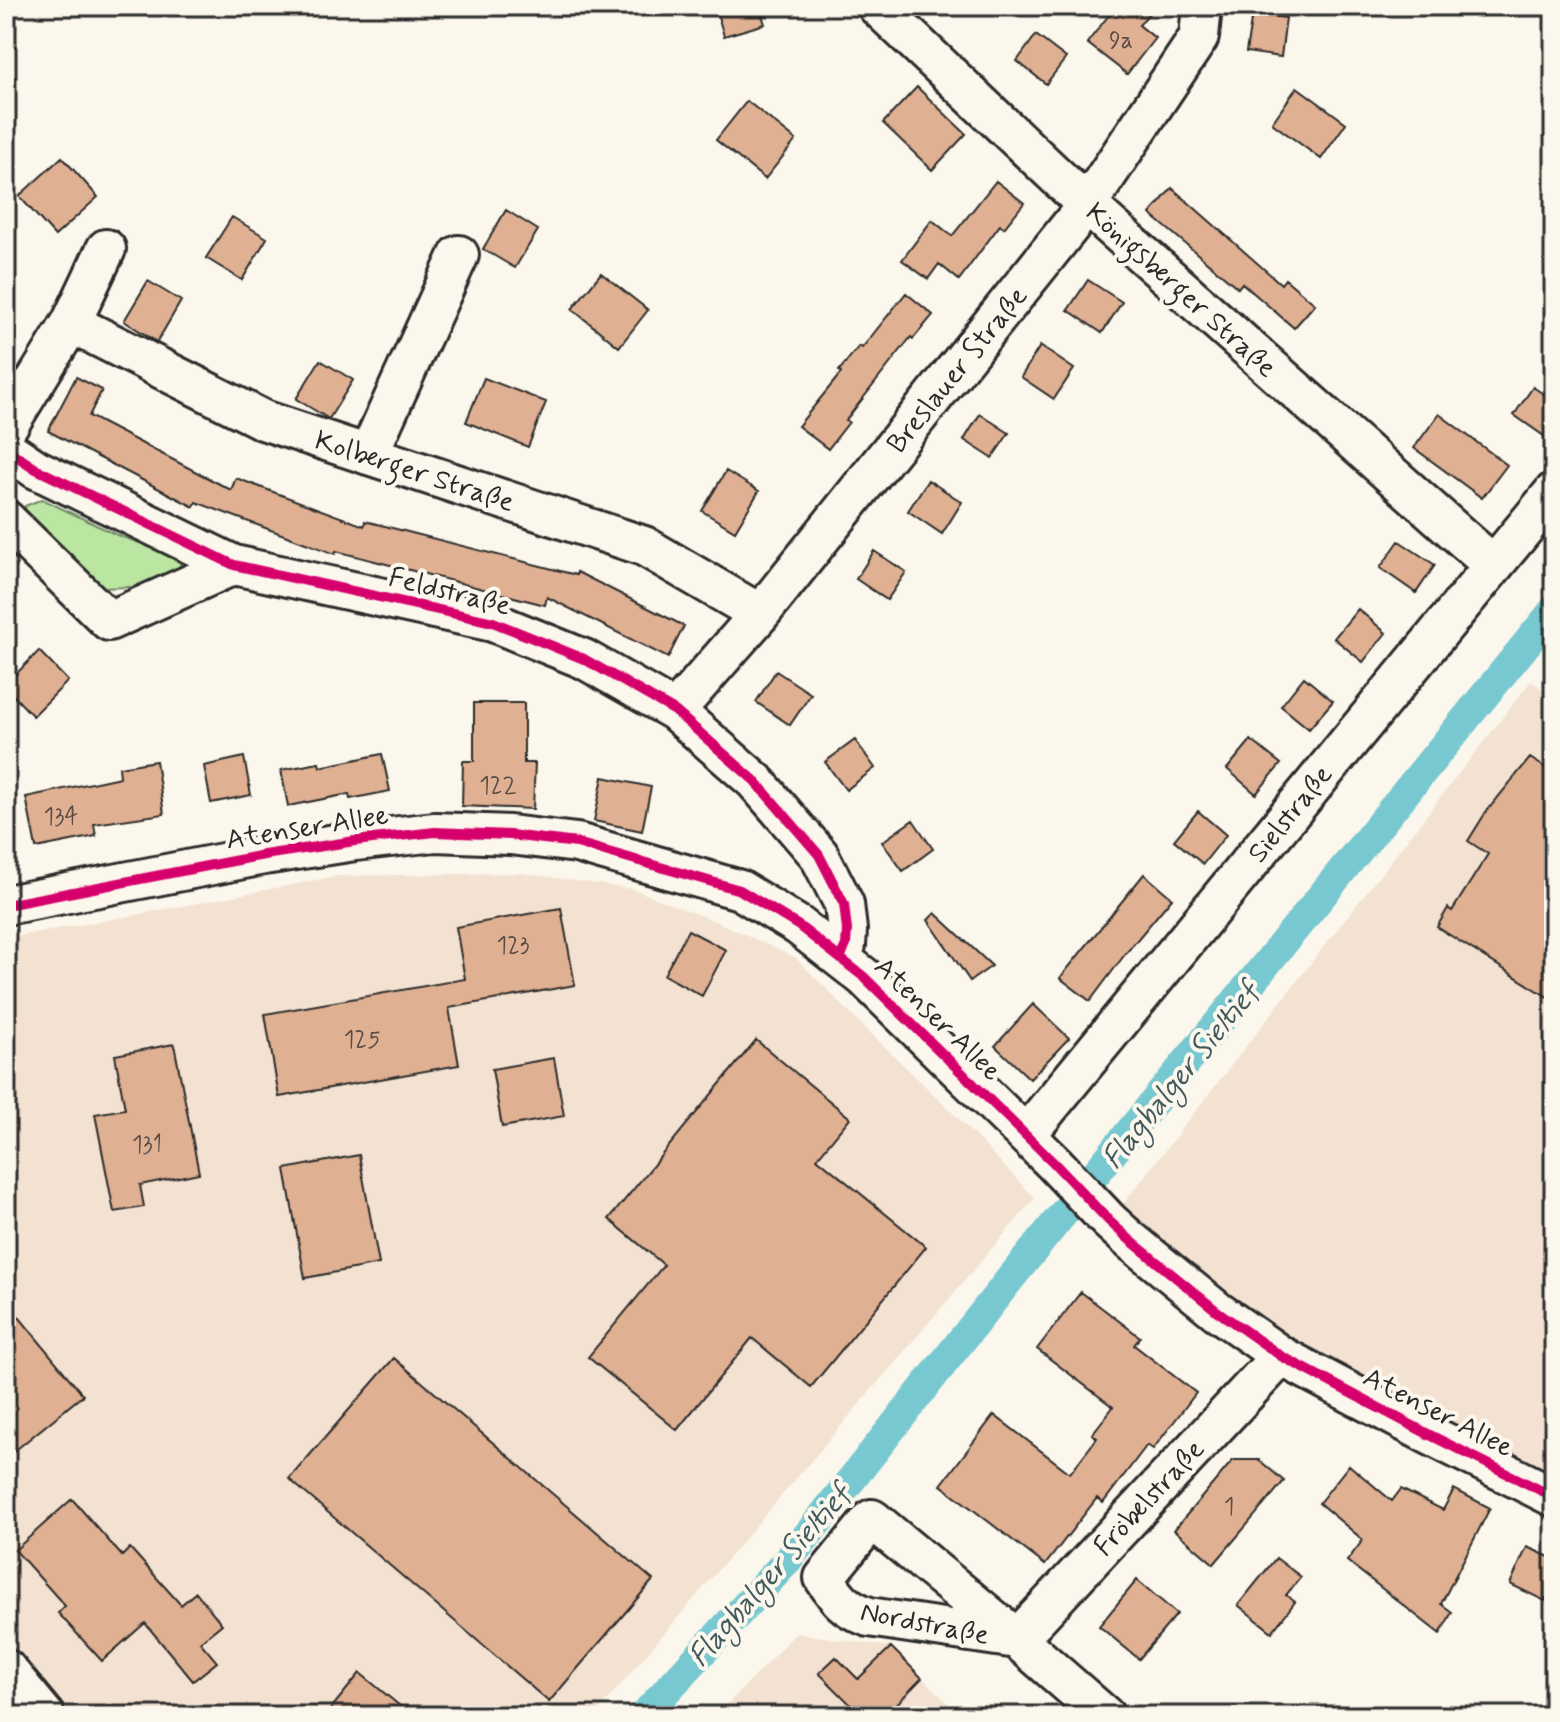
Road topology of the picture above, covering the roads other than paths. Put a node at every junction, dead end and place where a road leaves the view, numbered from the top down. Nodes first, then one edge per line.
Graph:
1 (877, 6) edge
2 (1202, 6) edge
3 (1087, 205) junction
4 (106, 249) dead end
5 (459, 255) dead end
6 (71, 323) junction
7 (6, 429) edge
8 (368, 455) junction
9 (21, 459) edge
10 (1554, 492) edge
11 (6, 507) edge
12 (6, 520) edge
13 (234, 565) junction
14 (1493, 565) junction
15 (760, 614) junction
16 (675, 711) junction
17 (6, 905) edge
18 (840, 958) junction
19 (1026, 1135) junction
20 (1281, 1356) junction
21 (1554, 1497) edge
22 (1017, 1639) joint
23 (6, 1669) edge
24 (45, 1716) edge
25 (1105, 1716) edge

1 - 3 street, Königsberger Straße
2 - 3 street, Breslauer Straße
3 - 14 street, Königsberger Straße
3 - 15 street, Breslauer Straße
4 - 6 street
5 - 8 street
6 - 7 street
6 - 8 street, Kolberger Straße
8 - 15 street, Kolberger Straße
9 - 11 street, Feldstraße
9 - 13 street, Feldstraße
10 - 14 street, Sielstraße
12 - 13 street
13 - 16 street, Feldstraße
14 - 19 street, Sielstraße
15 - 16 street, Breslauer Straße
16 - 18 street, Feldstraße
17 - 18 street, Atenser Allee
18 - 19 street, Atenser Allee
19 - 20 street, Atenser Allee
20 - 21 street, Atenser Allee
20 - 22 street, Fröbelstraße
22 - 25 street, Nordstraße
23 - 24 street

